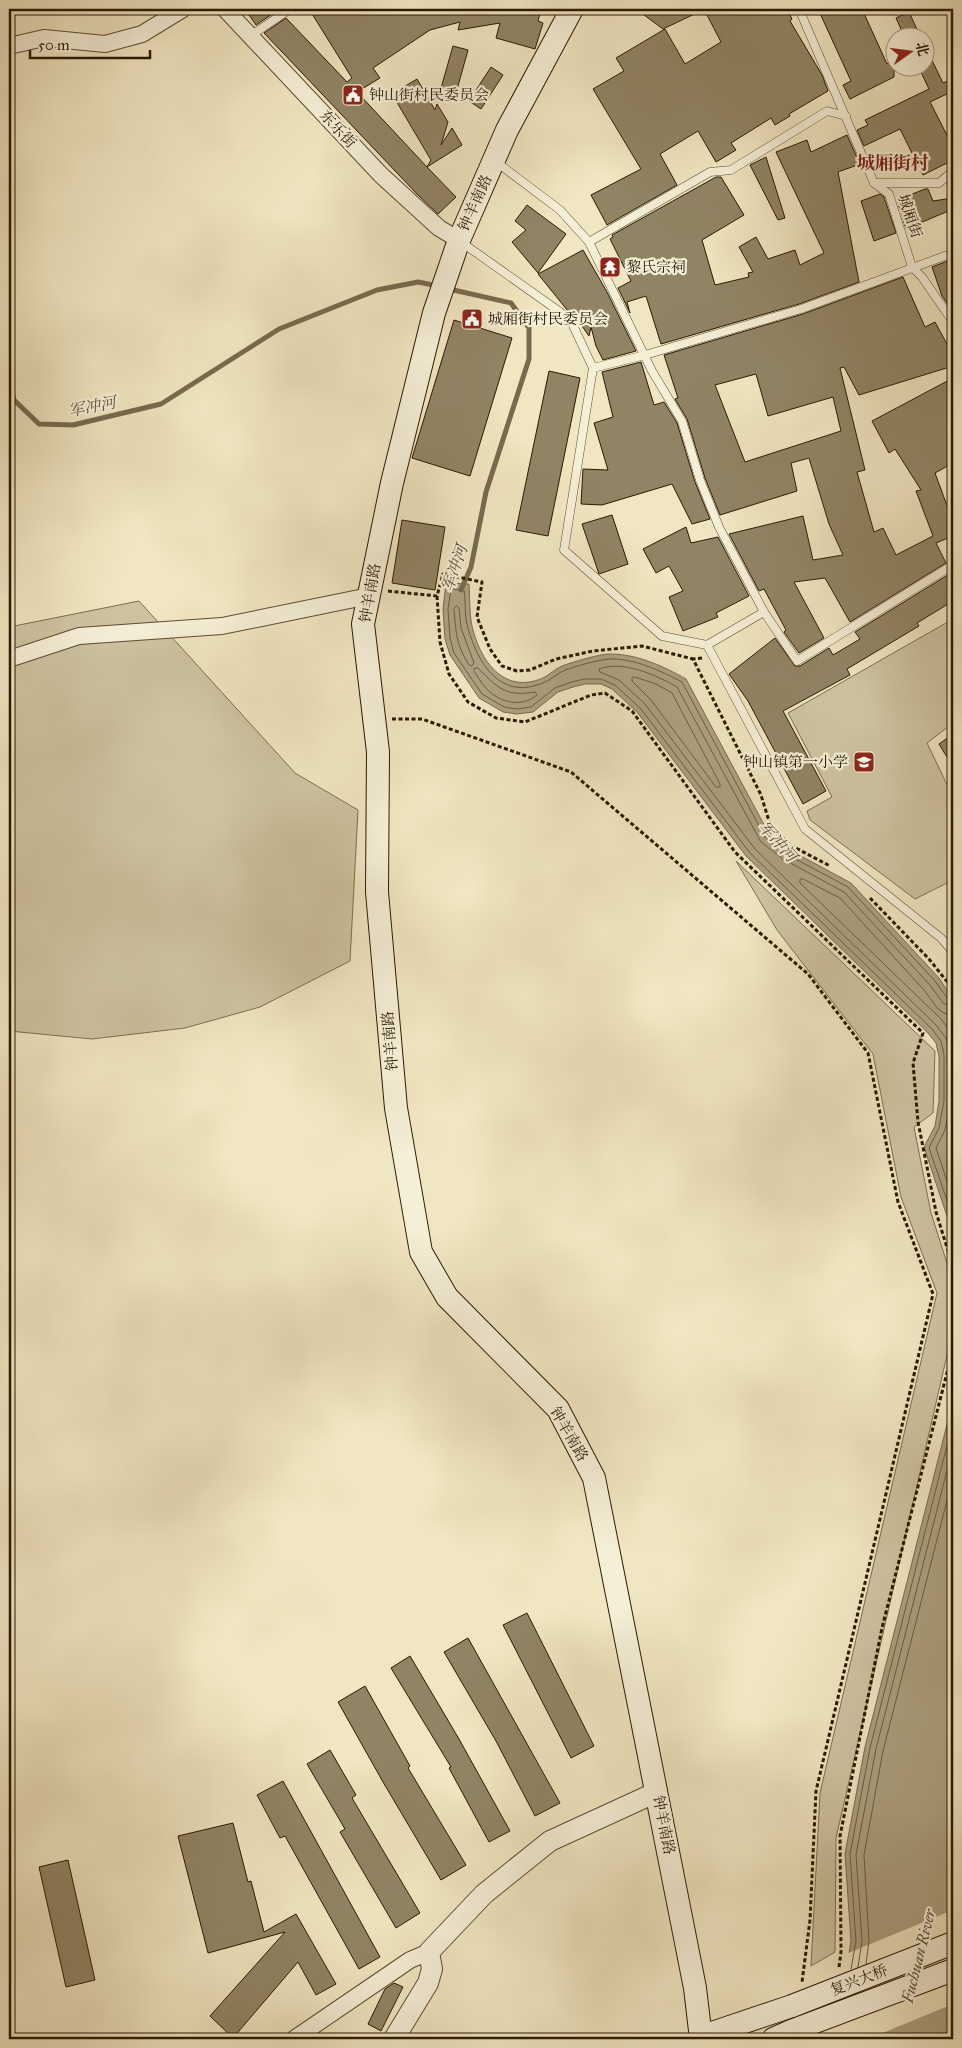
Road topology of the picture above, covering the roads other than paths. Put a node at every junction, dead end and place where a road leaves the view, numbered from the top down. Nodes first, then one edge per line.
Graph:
1 (183, 9) edge
2 (225, 9) edge
3 (290, 9) edge
4 (572, 9) edge
5 (799, 9) edge
6 (250, 36) junction
7 (9, 46) edge
8 (846, 116) junction
9 (494, 160) junction
10 (953, 172) edge
11 (874, 183) junction
12 (459, 240) junction
13 (589, 242) junction
14 (953, 253) edge
15 (912, 266) junction
16 (953, 322) edge
17 (645, 355) junction
18 (593, 368) junction
19 (953, 565) edge
20 (370, 592) junction
21 (764, 612) junction
22 (706, 645) junction
23 (9, 659) edge
24 (953, 952) edge
25 (657, 1792) junction
26 (953, 1943) edge
27 (429, 1952) junction
28 (953, 1970) edge
29 (782, 2035) edge
30 (700, 2038) edge
31 (294, 2039) edge
32 (394, 2039) edge

1 - 7 street
2 - 6 street, 东乐街
3 - 6 lane
4 - 9 main road, 钟羊南路
5 - 8 lane, 城厢街
6 - 12 street, 东乐街
8 - 11 lane, 城厢街
8 - 13 lane
9 - 12 main road, 钟羊南路
9 - 13 lane
10 - 11 lane
11 - 15 lane, 城厢街
12 - 18 lane
12 - 20 main road, 钟羊南路
13 - 17 lane
14 - 15 lane
15 - 16 lane, 城厢街
15 - 17 lane
17 - 18 lane
17 - 21 lane
18 - 22 lane
19 - 21 lane
20 - 23 street
20 - 25 main road, 钟羊南路
21 - 22 lane
22 - 24 lane
25 - 27 street
25 - 30 main road, 钟羊南路
26 - 30 main road, 复兴大桥, bridge
27 - 31 street
27 - 32 street
28 - 29 main road, 复兴大桥, bridge

